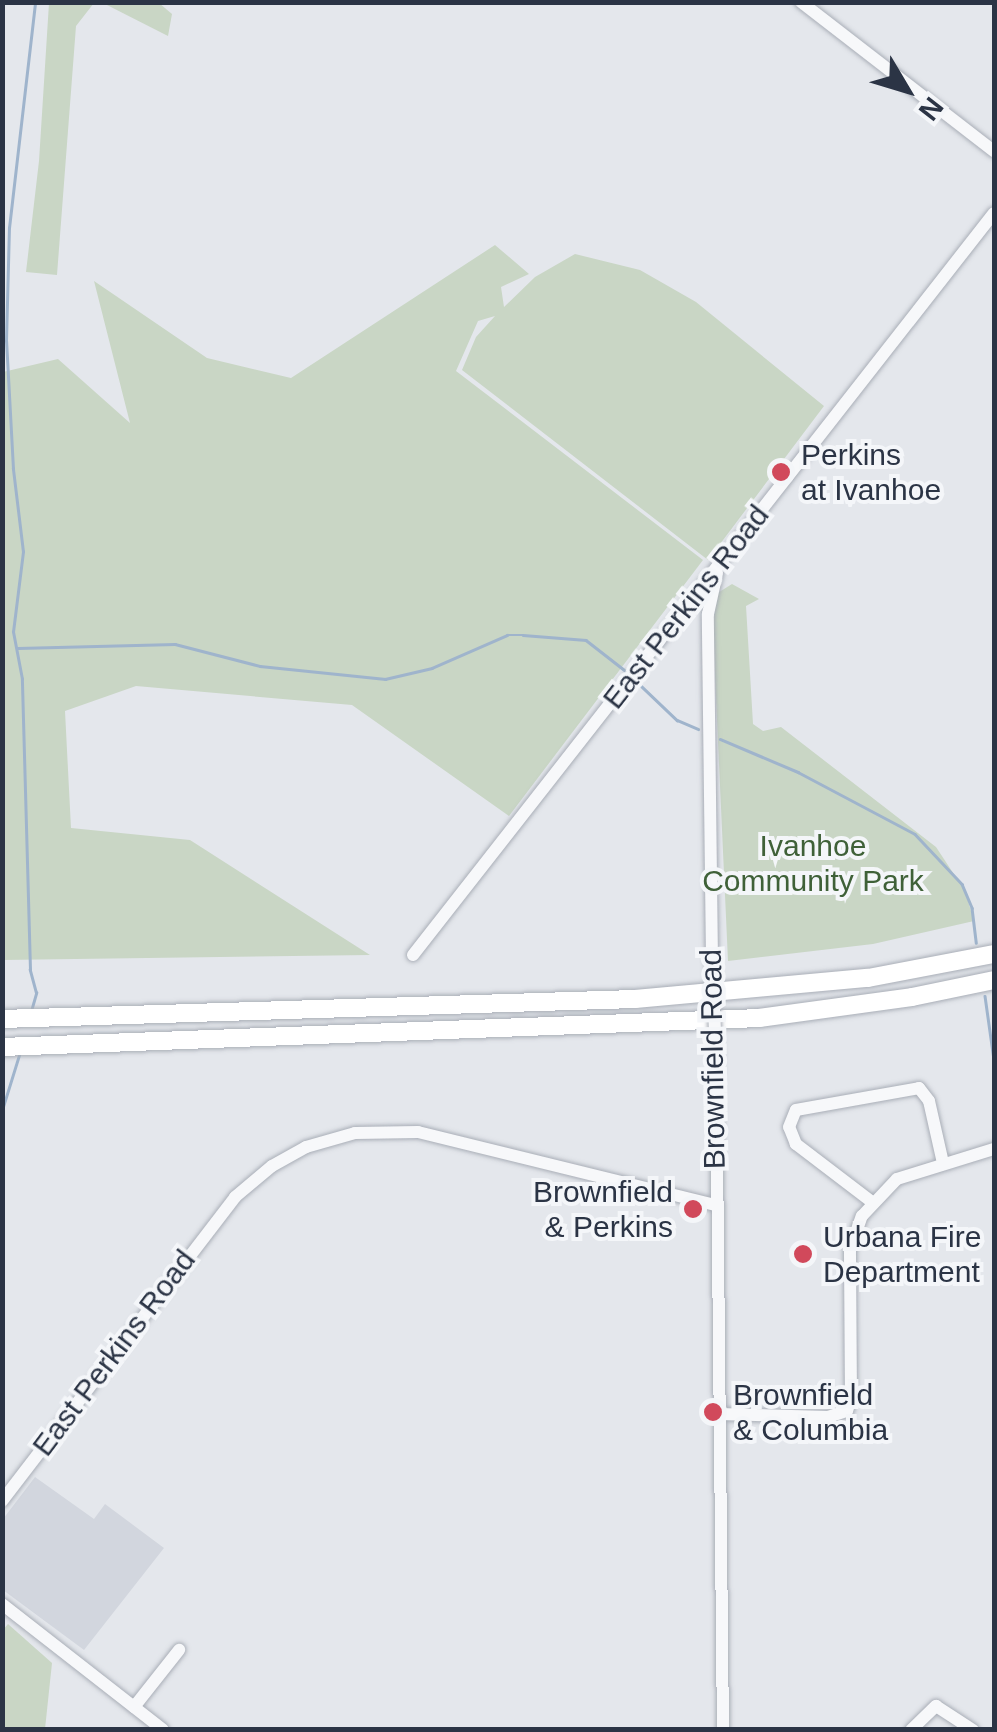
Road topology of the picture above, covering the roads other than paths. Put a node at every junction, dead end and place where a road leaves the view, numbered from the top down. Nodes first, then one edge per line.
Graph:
1 (802, 2) edge
2 (994, 151) edge
3 (994, 213) edge
4 (718, 570) junction
5 (413, 954) dead end
6 (994, 954) edge
7 (994, 980) edge
8 (2, 1019) edge
9 (2, 1046) edge
10 (994, 1150) edge
11 (943, 1162) junction
12 (872, 1202) junction
13 (716, 1205) junction
14 (718, 1414) junction
15 (2, 1501) edge
16 (2, 1604) edge
17 (179, 1650) dead end
18 (134, 1706) junction
19 (163, 1730) edge
20 (723, 1730) edge
21 (911, 1730) edge
22 (973, 1730) edge

1 - 2 street
3 - 4 street, East Perkins Road
4 - 5 street, East Perkins Road
4 - 13 street, Brownfield Road, bridge
6 - 8 highway
7 - 9 highway
10 - 11 street
11 - 12 street
11 - 12 street
12 - 14 street
13 - 14 street, Brownfield Road
13 - 15 street, East Perkins Road
14 - 20 street, Brownfield Road
16 - 18 street
17 - 18 street
18 - 19 street
21 - 22 street

